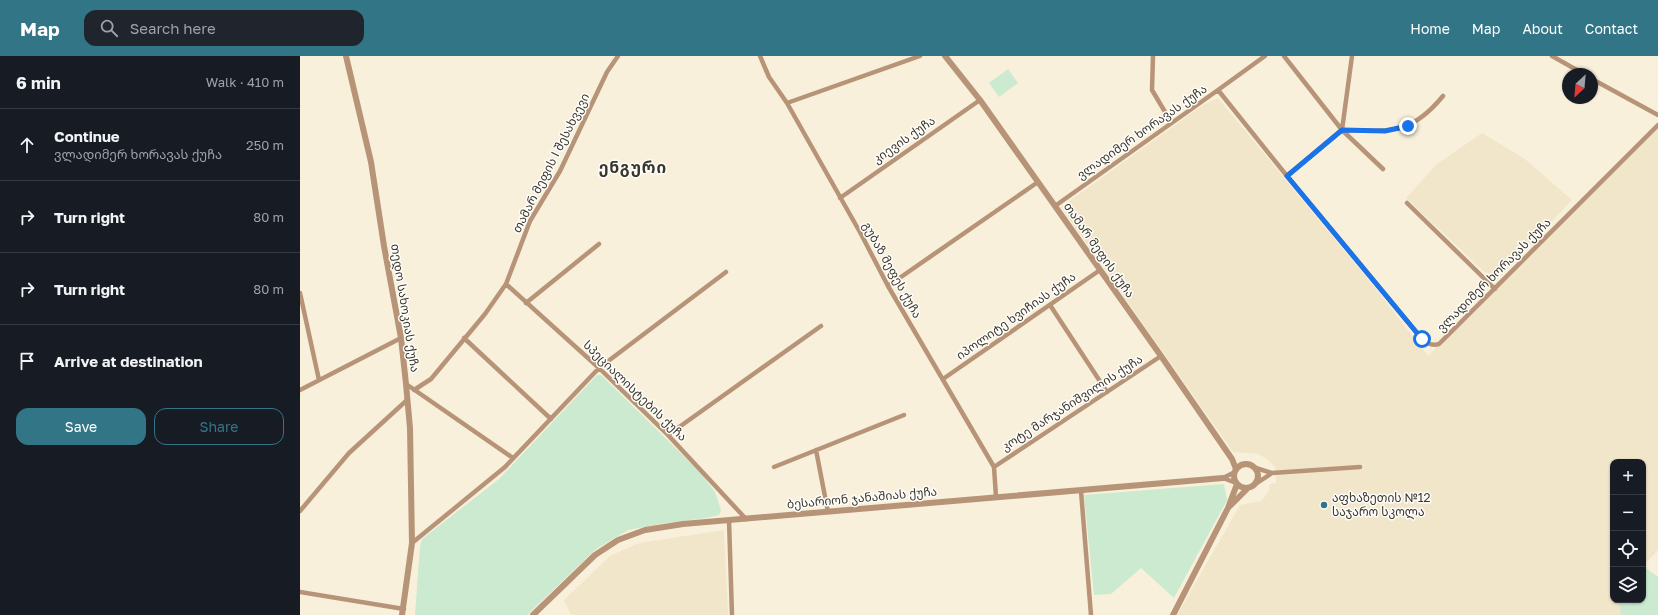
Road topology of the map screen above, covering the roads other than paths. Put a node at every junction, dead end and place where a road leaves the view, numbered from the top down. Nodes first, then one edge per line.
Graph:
1 (346, 56) edge
2 (618, 56) edge
3 (760, 56) edge
4 (920, 56) edge
5 (945, 56) edge
6 (1153, 56) edge
7 (1265, 56) edge
8 (1284, 56) edge
9 (1352, 56) edge
10 (1552, 56) edge
11 (1573, 68) edge
12 (1598, 81) edge
13 (1218, 90) junction
14 (1443, 96) dead end
15 (980, 100) junction
16 (787, 103) junction
17 (1658, 115) edge
18 (1171, 122) junction
19 (1658, 124) edge
20 (1342, 130) junction
21 (1383, 169) dead end
22 (1287, 176) junction
23 (1038, 182) junction
24 (840, 198) junction
25 (1407, 203) dead end
26 (1055, 206) junction
27 (599, 244) dead end
28 (1100, 270) junction
29 (726, 272) dead end
30 (506, 284) junction
31 (888, 286) junction
32 (1495, 289) junction
33 (300, 293) edge
34 (526, 303) junction
35 (1050, 305) junction
36 (821, 326) dead end
37 (401, 338) junction
38 (464, 338) junction
39 (1161, 356) junction
40 (599, 368) junction
41 (943, 378) junction
42 (319, 380) junction
43 (406, 384) junction
44 (300, 390) edge
45 (414, 390) junction
46 (1108, 392) junction
47 (406, 402) junction
48 (904, 416) dead end
49 (551, 419) junction
50 (668, 435) junction
51 (816, 450) junction
52 (513, 458) junction
53 (1232, 459) junction
54 (1247, 464) junction
55 (774, 467) dead end
56 (994, 467) junction
57 (1360, 467) dead end
58 (1256, 468) junction
59 (1236, 470) junction
60 (1272, 472) junction
61 (1223, 478) junction
62 (1257, 482) junction
63 (1237, 483) junction
64 (1248, 488) junction
65 (1081, 491) junction
66 (996, 497) junction
67 (1228, 508) junction
68 (300, 511) edge
69 (828, 512) junction
70 (746, 519) junction
71 (729, 520) junction
72 (412, 543) junction
73 (300, 592) edge
74 (403, 612) edge
75 (534, 615) edge
76 (732, 615) edge
77 (1091, 615) edge
78 (1173, 615) edge

1 - 37 street, თედო სახოკიას ქუჩა
2 - 30 street, თამარ მეფის I შესახვევი
3 - 16 street, გუბაზ მეფეს ქუჩა
4 - 16 street
5 - 15 street, თამარ მეფის ქუჩა
6 - 18 street
7 - 13 street
8 - 20 street
9 - 20 street
10 - 11 street
12 - 17 street
13 - 18 street, ვლადიმერ ხორავას ქუჩა
13 - 22 street, ვლადიმერ ხორავას ქუჩა
14 - 20 street
15 - 23 street, თამარ მეფის ქუჩა
15 - 24 street, კიევის ქუჩა
16 - 24 street, გუბაზ მეფეს ქუჩა
18 - 26 street, ვლადიმერ ხორავას ქუჩა
19 - 32 street, ვლადიმერ ხორავას ქუჩა
20 - 21 street
20 - 22 street
22 - 32 street, ვლადიმერ ხორავას ქუჩა
23 - 26 street, თამარ მეფის ქუჩა
23 - 31 street
24 - 31 street, გუბაზ მეფეს ქუჩა
25 - 32 street
26 - 28 street, თამარ მეფის ქუჩა
27 - 34 street
28 - 35 street, იპოლიტე ხვიჩიას ქუჩა
28 - 39 street, თამარ მეფის ქუჩა
29 - 40 street
30 - 34 street, სპეციალისტების ქუჩა
30 - 38 street, თამარ მეფის I შესახვევი
31 - 41 street, გუბაზ მეფეს ქუჩა
33 - 42 street
34 - 40 street, სპეციალისტების ქუჩა
35 - 41 street, იპოლიტე ხვიჩიას ქუჩა
35 - 46 street
36 - 50 street
37 - 42 street
37 - 43 street, თედო სახოკიას ქუჩა
38 - 45 street, თამარ მეფის I შესახვევი
38 - 49 street
39 - 46 street, კოტე მარჯანიშვილის ქუჩა
39 - 53 street, თამარ მეფის ქუჩა
40 - 49 street
40 - 50 street, სპეციალისტების ქუჩა
41 - 56 street, გუბაზ მეფეს ქუჩა
42 - 44 street
43 - 45 street
43 - 47 street, თედო სახოკიას ქუჩა
45 - 52 street
46 - 56 street, კოტე მარჯანიშვილის ქუჩა
47 - 68 street
47 - 72 street, თედო სახოკიას ქუჩა
48 - 51 street
49 - 52 street
50 - 70 street, სპეციალისტების ქუჩა
51 - 55 street
51 - 69 street
52 - 72 street
53 - 54 street
53 - 59 street, თამარ მეფის ქუჩა
54 - 58 street
54 - 59 street
56 - 66 street, გუბაზ მეფეს ქუჩა
57 - 60 street
58 - 60 street
58 - 62 street
59 - 61 street
59 - 63 street
60 - 62 street
61 - 63 street
61 - 65 street, ბესარიონ ჯანაშიას ქუჩა
62 - 64 street
63 - 64 street
63 - 67 street
64 - 67 street
65 - 66 street, ბესარიონ ჯანაშიას ქუჩა
65 - 77 street
66 - 69 street, ბესარიონ ჯანაშიას ქუჩა
67 - 78 street
69 - 70 street, ბესარიონ ჯანაშიას ქუჩა
70 - 71 street, ბესარიონ ჯანაშიას ქუჩა
71 - 75 street, ბესარიონ ჯანაშიას ქუჩა
71 - 76 street
72 - 74 street, თედო სახოკიას ქუჩა
73 - 74 street

